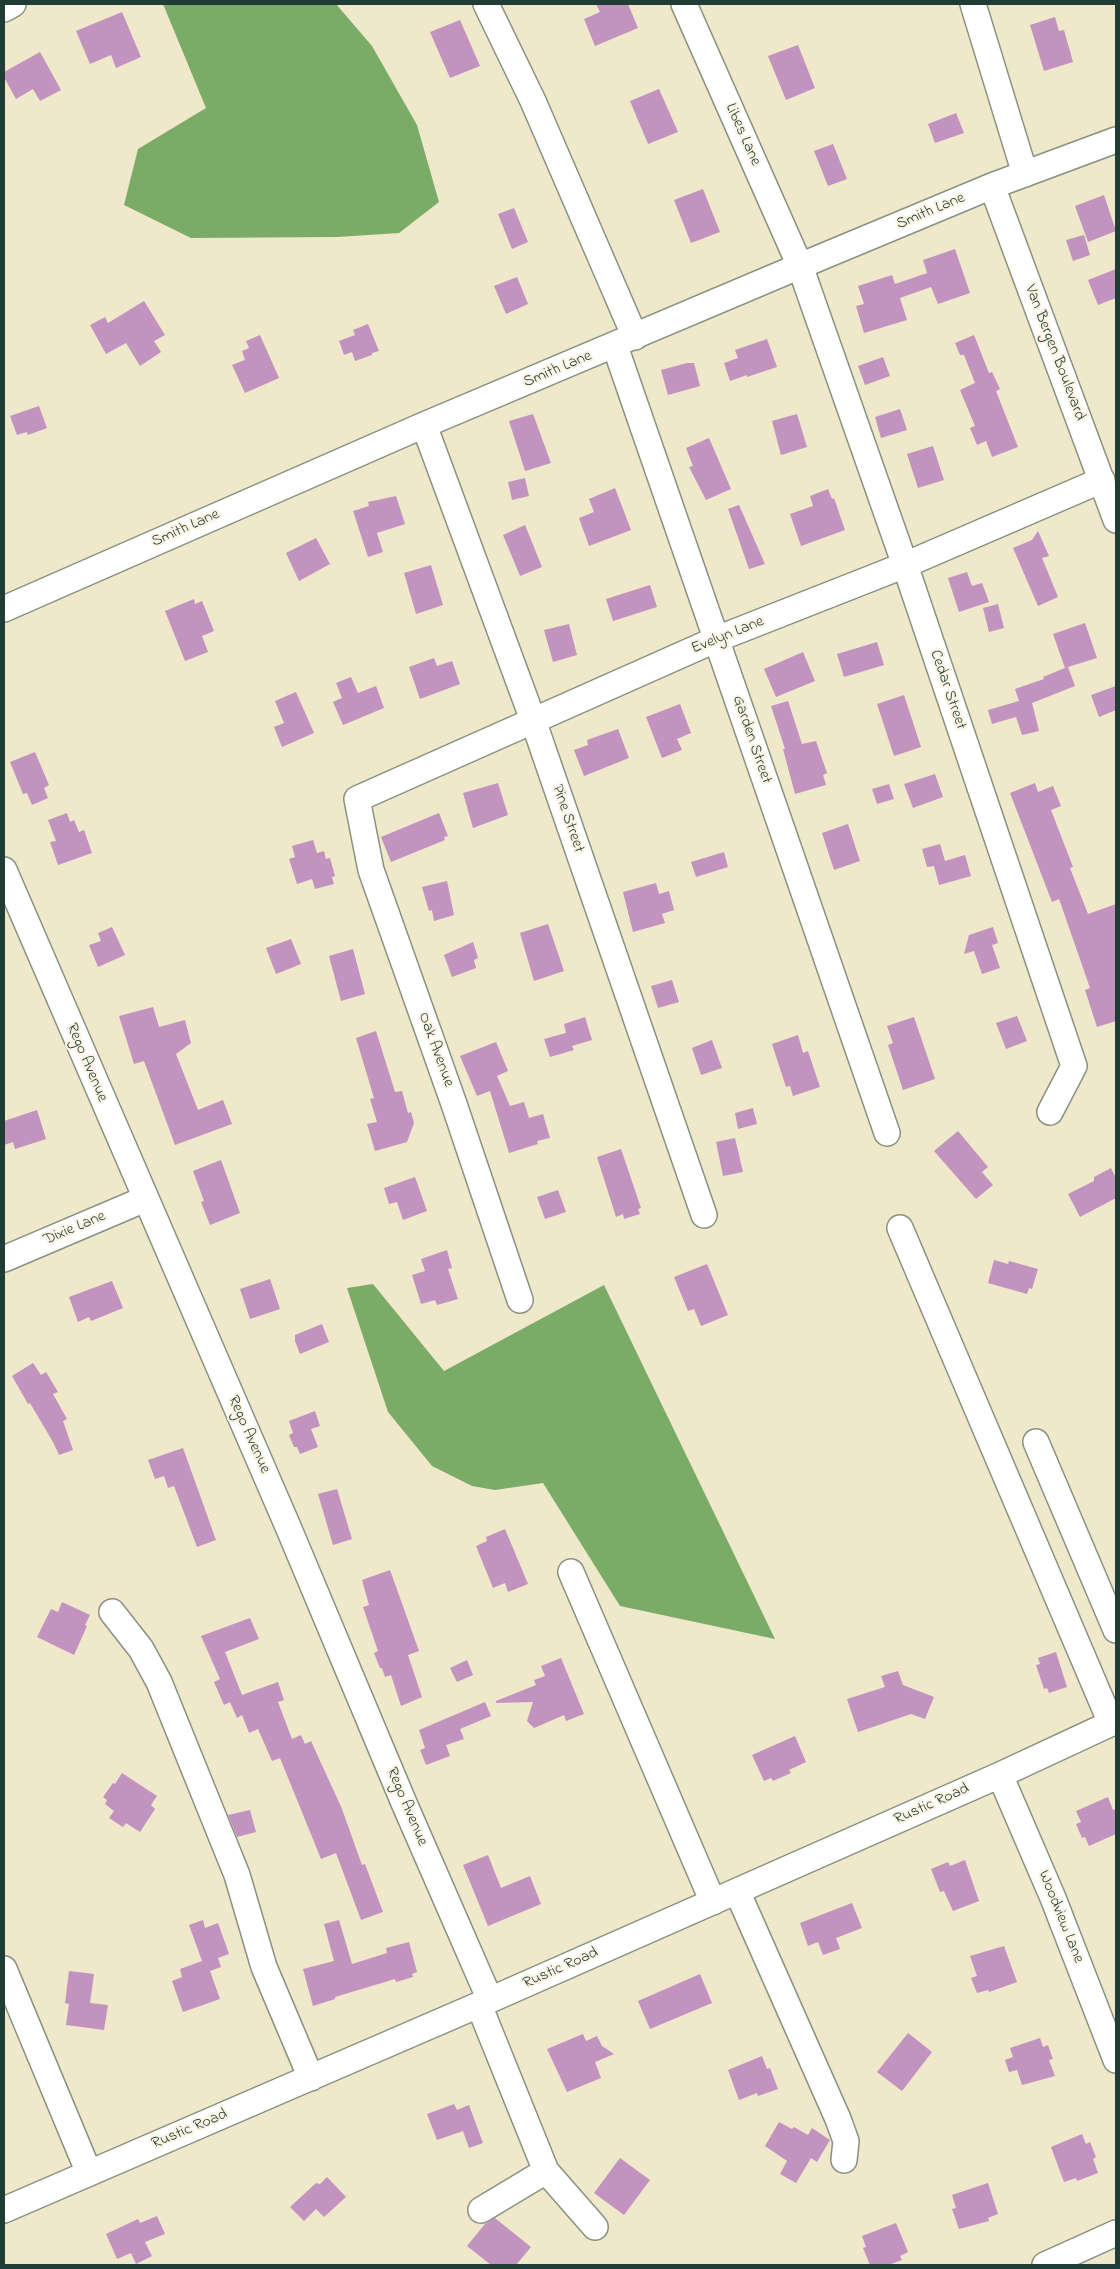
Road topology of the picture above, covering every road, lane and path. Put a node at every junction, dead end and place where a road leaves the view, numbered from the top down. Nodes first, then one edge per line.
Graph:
1 (13, 4) edge
2 (486, 4) edge
3 (684, 4) edge
4 (973, 4) edge
5 (4, 9) edge
6 (1116, 140) edge
7 (1025, 174) junction
8 (992, 186) junction
9 (800, 266) junction
10 (625, 342) junction
11 (424, 425) junction
12 (1102, 480) junction
13 (1116, 520) edge
14 (905, 565) junction
15 (4, 609) edge
16 (717, 639) junction
17 (532, 720) junction
18 (357, 799) joint
19 (4, 870) edge
20 (1050, 1112) dead end
21 (887, 1133) dead end
22 (146, 1199) junction
23 (704, 1215) dead end
24 (900, 1228) dead end
25 (4, 1259) edge
26 (520, 1300) dead end
27 (1036, 1442) dead end
28 (571, 1572) dead end
29 (112, 1612) dead end
30 (1116, 1630) edge
31 (1114, 1722) edge
32 (1000, 1776) junction
33 (737, 1891) junction
34 (713, 1902) junction
35 (4, 1969) edge
36 (484, 2003) junction
37 (1116, 2060) edge
38 (311, 2078) junction
39 (844, 2160) dead end
40 (546, 2171) junction
41 (89, 2173) junction
42 (4, 2210) edge
43 (481, 2210) dead end
44 (595, 2227) dead end
45 (1116, 2233) edge
46 (1045, 2265) edge

1 - 5 street
2 - 10 street, Garden Street
3 - 9 street, Libes Lane
4 - 7 street
6 - 7 street, Smith Lane
7 - 8 street, Smith Lane
8 - 9 street, Smith Lane
8 - 12 street, Van Bergen Boulevard
9 - 10 street, Smith Lane
9 - 14 street, Cedar Street
10 - 11 street, Smith Lane
10 - 16 street, Garden Street
11 - 15 street, Smith Lane
11 - 17 street, Pine Street
12 - 13 street, Van Bergen Boulevard
12 - 14 street, Evelyn Lane
14 - 16 street, Evelyn Lane
14 - 20 street, Cedar Street
16 - 17 street, Evelyn Lane
16 - 21 street, Garden Street
17 - 18 street, Evelyn Lane
17 - 23 street, Pine Street
18 - 26 street, Oak Avenue
19 - 22 street, Rego Avenue
22 - 25 street, Dixie Lane
22 - 36 street, Rego Avenue
24 - 31 street
27 - 30 street
28 - 34 street
29 - 38 street
31 - 32 street, Rustic Road
32 - 33 street, Rustic Road
32 - 37 street, Woodview Lane
33 - 34 street, Rustic Road
33 - 39 street
34 - 36 street, Rustic Road
35 - 41 street
36 - 38 street, Rustic Road
36 - 40 street, Rego Avenue
38 - 41 street, Rustic Road
40 - 43 street
40 - 44 street, Rego Avenue
41 - 42 street, Rustic Road
45 - 46 street

